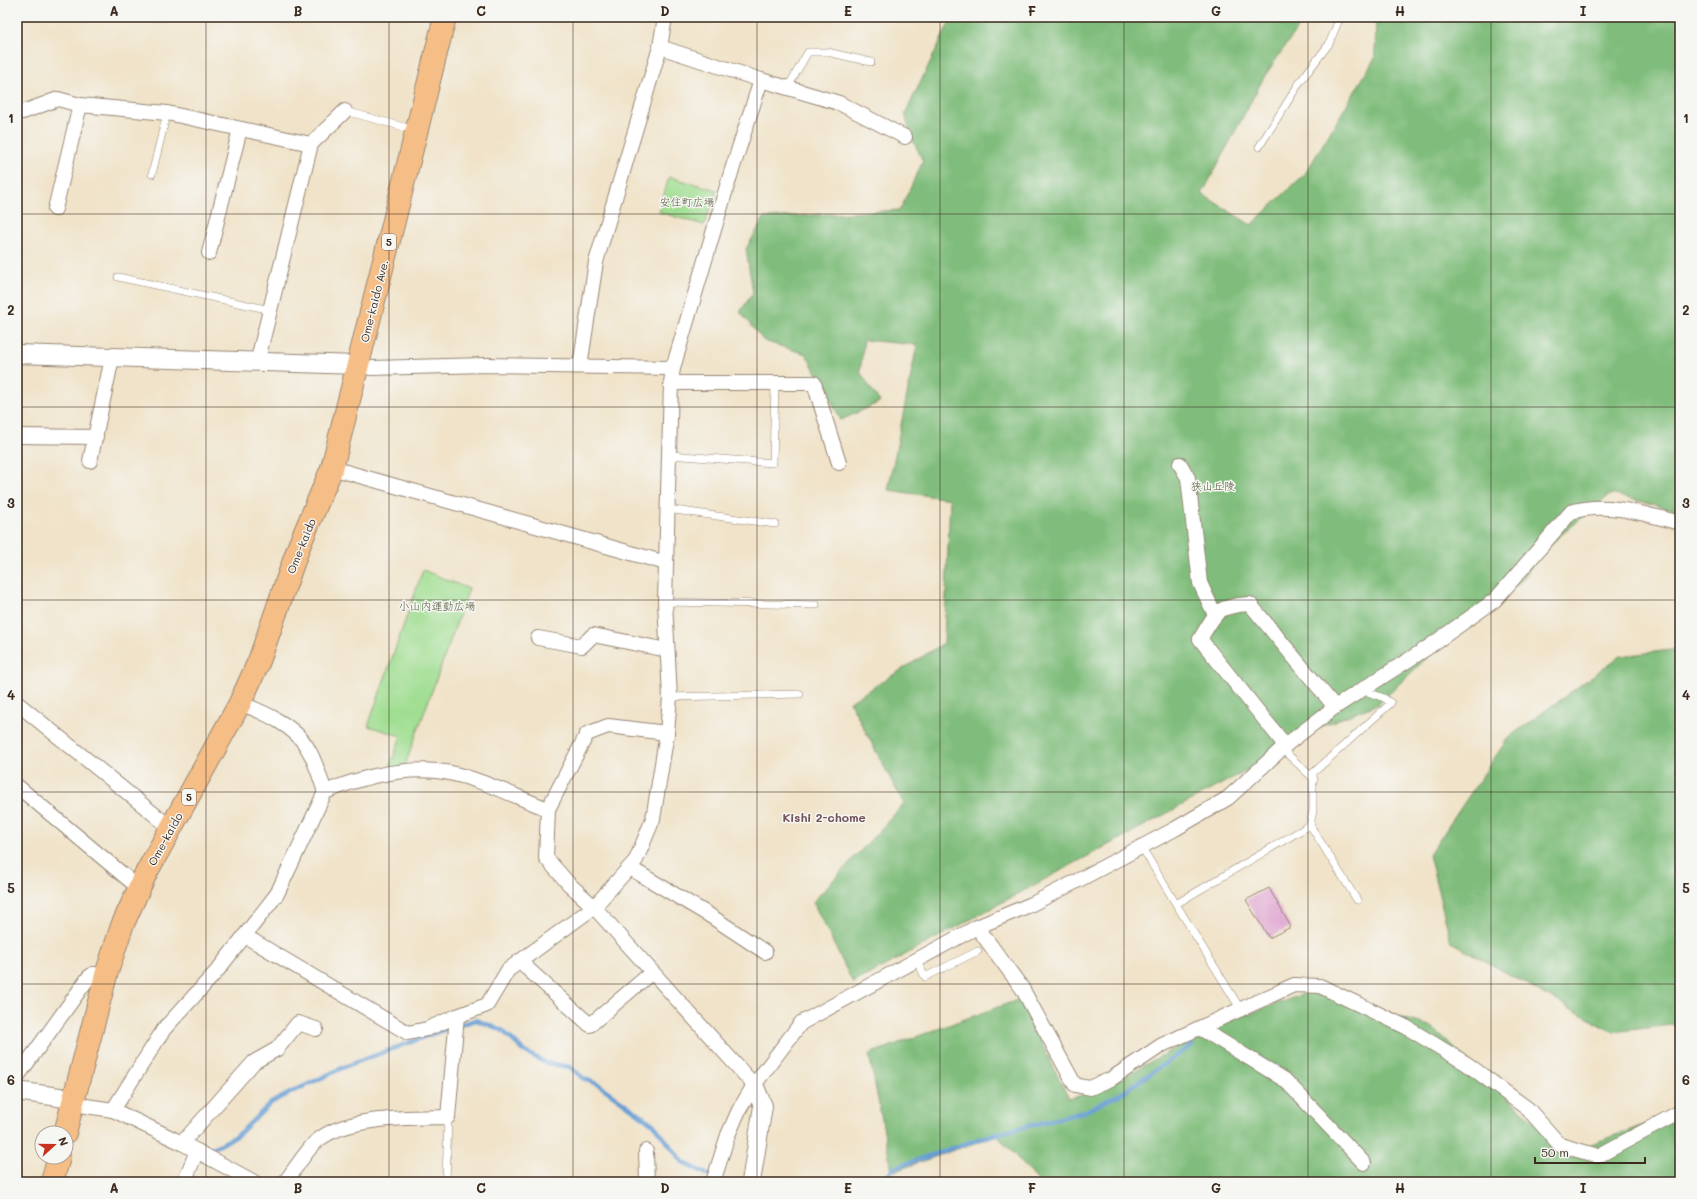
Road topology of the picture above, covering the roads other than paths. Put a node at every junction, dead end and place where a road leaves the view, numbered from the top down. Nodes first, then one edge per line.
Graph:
1 (445, 17) edge
2 (665, 17) edge
3 (1340, 17) edge
4 (660, 47) junction
5 (871, 62) dead end
6 (761, 80) junction
7 (788, 87) junction
8 (80, 105) junction
9 (345, 111) joint
10 (17, 112) edge
11 (167, 113) junction
12 (240, 129) junction
13 (416, 131) junction
14 (905, 138) dead end
15 (311, 144) junction
16 (1259, 147) dead end
17 (152, 174) dead end
18 (55, 209) dead end
19 (209, 253) dead end
20 (118, 277) dead end
21 (271, 310) junction
22 (17, 354) edge
23 (112, 358) junction
24 (257, 363) junction
25 (358, 365) junction
26 (580, 366) junction
27 (673, 368) junction
28 (671, 383) junction
29 (775, 384) junction
30 (17, 436) edge
31 (96, 437) junction
32 (670, 455) junction
33 (90, 461) dead end
34 (839, 463) dead end
35 (1180, 464) dead end
36 (332, 468) junction
37 (667, 509) junction
38 (1680, 523) edge
39 (775, 524) dead end
40 (666, 563) junction
41 (665, 602) junction
42 (816, 605) dead end
43 (1215, 615) junction
44 (538, 638) dead end
45 (667, 650) junction
46 (1361, 690) junction
47 (800, 694) dead end
48 (670, 697) junction
49 (17, 703) edge
50 (240, 703) junction
51 (1335, 708) junction
52 (667, 733) junction
53 (1284, 747) junction
54 (1314, 779) junction
55 (17, 786) edge
56 (325, 792) junction
57 (548, 808) junction
58 (1310, 825) junction
59 (171, 828) junction
60 (1141, 846) junction
61 (630, 868) junction
62 (139, 888) junction
63 (1357, 900) dead end
64 (1176, 904) junction
65 (594, 907) junction
66 (977, 927) junction
67 (245, 936) junction
68 (978, 951) dead end
69 (765, 952) dead end
70 (916, 959) junction
71 (519, 961) junction
72 (652, 973) junction
73 (106, 975) junction
74 (1241, 1010) junction
75 (456, 1023) junction
76 (1200, 1028) junction
77 (316, 1029) dead end
78 (17, 1077) edge
79 (754, 1086) junction
80 (17, 1091) edge
81 (74, 1101) junction
82 (113, 1110) junction
83 (1680, 1112) edge
84 (448, 1117) junction
85 (68, 1125) edge
86 (182, 1142) junction
87 (197, 1151) junction
88 (646, 1151) dead end
89 (1364, 1163) dead end
90 (57, 1165) edge
91 (715, 1178) edge
92 (52, 1182) edge
93 (184, 1182) edge
94 (254, 1182) edge
95 (286, 1182) edge
96 (446, 1182) edge
97 (647, 1182) edge
98 (751, 1182) edge

1 - 13 main road, Ome-kaido Ave. / 5
2 - 4 street
3 - 16 lane
4 - 6 street
4 - 26 street
5 - 7 lane
6 - 7 street
6 - 27 street
7 - 14 street
8 - 10 street
8 - 11 street
8 - 18 street
9 - 13 lane
9 - 15 street
11 - 12 street
11 - 17 lane
12 - 15 street
12 - 19 street
13 - 25 main road, Ome-kaido Ave. / 5
15 - 21 street
20 - 21 lane
21 - 24 street
22 - 23 street
23 - 24 street
23 - 31 street
24 - 25 street
25 - 26 street
25 - 36 main road, Ome-kaido Ave. / 5
26 - 27 street
27 - 28 street
28 - 29 street
28 - 32 street
29 - 32 lane
29 - 34 street
30 - 31 street
31 - 33 street
32 - 37 street
35 - 43 street
36 - 40 street
36 - 50 main road, Ome-kaido / 5
37 - 39 lane
37 - 40 street
38 - 46 street
40 - 41 street
41 - 42 lane
41 - 45 street
43 - 51 street
43 - 53 street
44 - 45 street
45 - 48 street
46 - 51 street
46 - 54 lane
47 - 48 lane
48 - 52 street
49 - 59 street
50 - 56 street
50 - 59 main road, Ome-kaido / 5
51 - 53 street
52 - 57 street
52 - 61 street
53 - 54 lane
53 - 60 street
54 - 58 lane
55 - 62 street
56 - 57 street
56 - 67 street
57 - 65 street
58 - 63 lane
58 - 64 lane
59 - 62 main road, Ome-kaido / 5
60 - 64 lane
60 - 66 street
61 - 65 street
61 - 69 street
62 - 73 main road, Ome-kaido / 5
64 - 74 lane
65 - 71 street
65 - 72 street
66 - 70 street
66 - 76 street
67 - 75 street
67 - 82 street
68 - 70 lane
70 - 79 street
71 - 72 street
71 - 75 street
72 - 79 street
73 - 78 street
73 - 81 main road, Ome-kaido / 5
74 - 76 street
74 - 83 street
75 - 84 street
76 - 89 street
77 - 86 street
79 - 91 street
79 - 98 street
80 - 81 street
81 - 82 street
81 - 85 main road, Ome-kaido / 5
82 - 86 street
84 - 95 street
84 - 96 lane
86 - 87 street
87 - 93 street
87 - 94 street
88 - 97 street
90 - 92 main road

